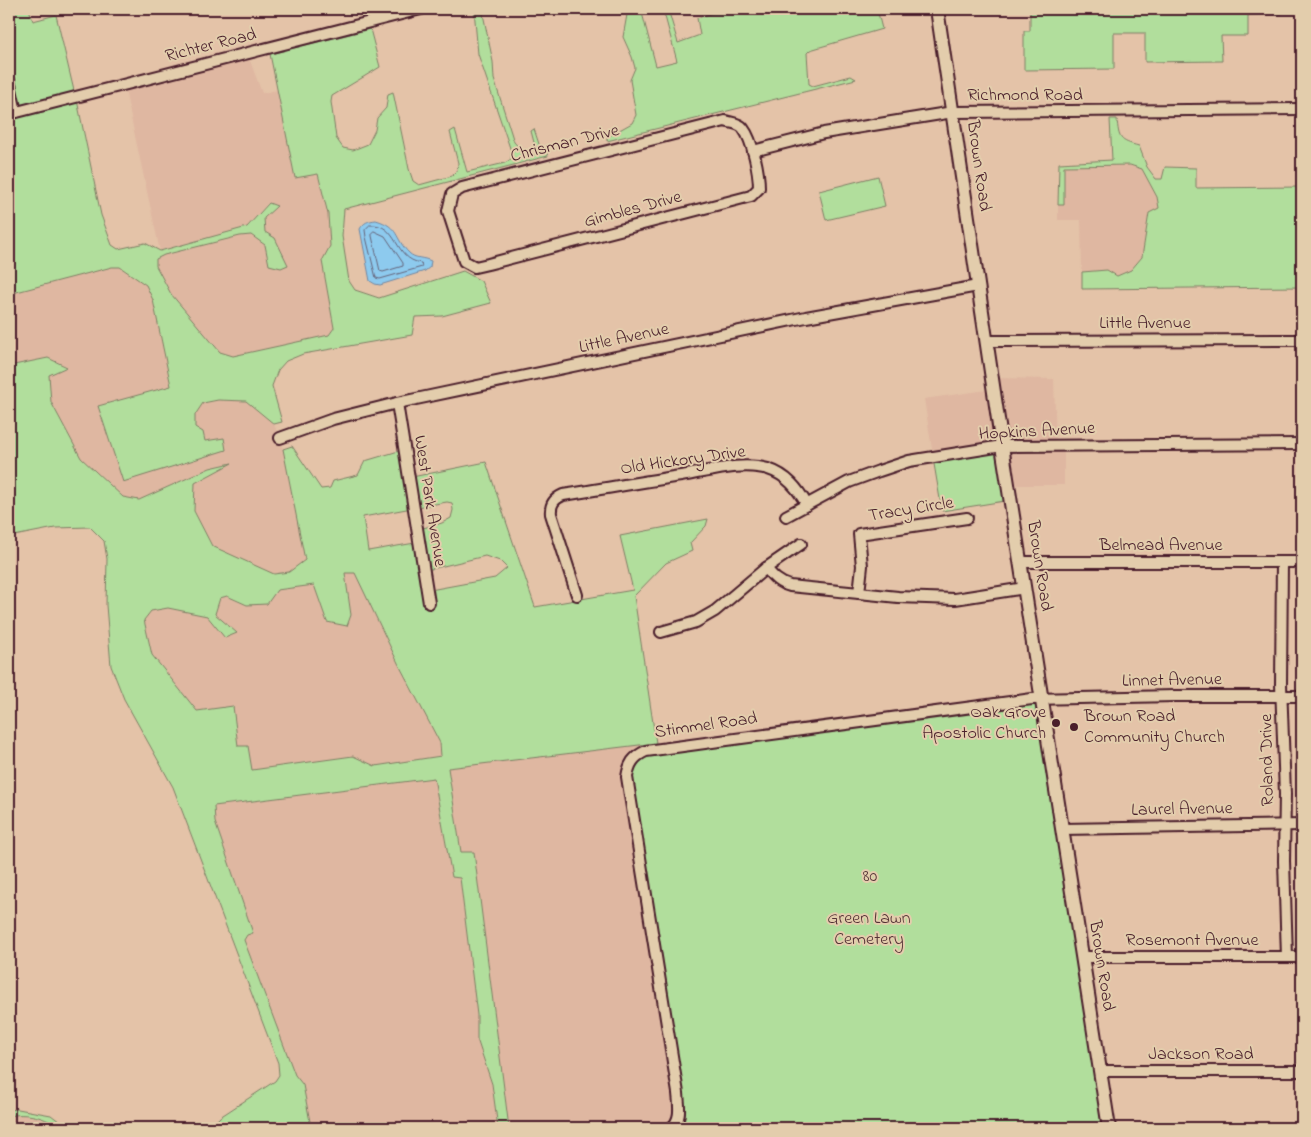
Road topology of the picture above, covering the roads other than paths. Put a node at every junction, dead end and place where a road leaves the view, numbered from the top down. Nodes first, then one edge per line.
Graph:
1 (421, 9) edge
2 (937, 9) edge
3 (9, 80) edge
4 (1302, 109) edge
5 (953, 112) junction
6 (13, 113) edge
7 (753, 150) junction
8 (476, 267) joint
9 (978, 286) junction
10 (1302, 340) edge
11 (987, 341) junction
12 (397, 403) junction
13 (280, 438) dead end
14 (1302, 444) edge
15 (1002, 446) junction
16 (807, 505) junction
17 (786, 516) dead end
18 (967, 518) dead end
19 (801, 544) dead end
20 (1021, 562) junction
21 (1282, 562) junction
22 (1302, 562) edge
23 (766, 568) junction
24 (1025, 588) junction
25 (859, 593) junction
26 (577, 595) dead end
27 (429, 603) dead end
28 (661, 632) dead end
29 (1282, 696) junction
30 (1302, 696) edge
31 (1042, 699) junction
32 (1285, 825) junction
33 (1302, 825) edge
34 (1062, 828) junction
35 (1082, 957) junction
36 (1287, 957) junction
37 (1302, 957) edge
38 (1100, 1071) junction
39 (1302, 1071) edge
40 (671, 1128) edge
41 (1109, 1128) edge

1 - 6 street, Richter Road
2 - 5 main road, Brown Road
3 - 6 street
4 - 5 street, Richmond Road
5 - 7 street, Richmond Road
5 - 9 main road, Brown Road
7 - 8 street, Gimbles Drive
7 - 8 street, Chrisman Drive
9 - 11 main road, Brown Road
9 - 12 street, Little Avenue
10 - 11 street, Little Avenue
11 - 15 main road, Brown Road
12 - 13 street, Little Avenue
12 - 27 street, West Park Avenue
14 - 15 street, Hopkins Avenue
15 - 16 street, Hopkins Avenue
15 - 20 main road, Brown Road
16 - 17 street, Hopkins Avenue
16 - 26 street, Old Hickory Drive
18 - 25 street, Tracy Circle
19 - 23 street
20 - 21 street, Belmead Avenue
20 - 24 main road, Brown Road
21 - 22 street, Belmead Avenue
21 - 29 street, Roland Drive
23 - 25 street
23 - 28 street
24 - 25 street
24 - 31 main road, Brown Road
29 - 30 street, Linnet Avenue
29 - 31 street, Linnet Avenue
29 - 32 street, Roland Drive
31 - 34 main road, Brown Road
31 - 40 street, Stimmel Road
32 - 33 street, Laurel Avenue
32 - 34 street, Laurel Avenue
32 - 36 street, Roland Drive
34 - 35 main road, Brown Road
35 - 36 street, Rosemont Avenue
35 - 38 main road, Brown Road
36 - 37 street, Rosemont Avenue
38 - 39 street, Jackson Road
38 - 41 main road, Brown Road

